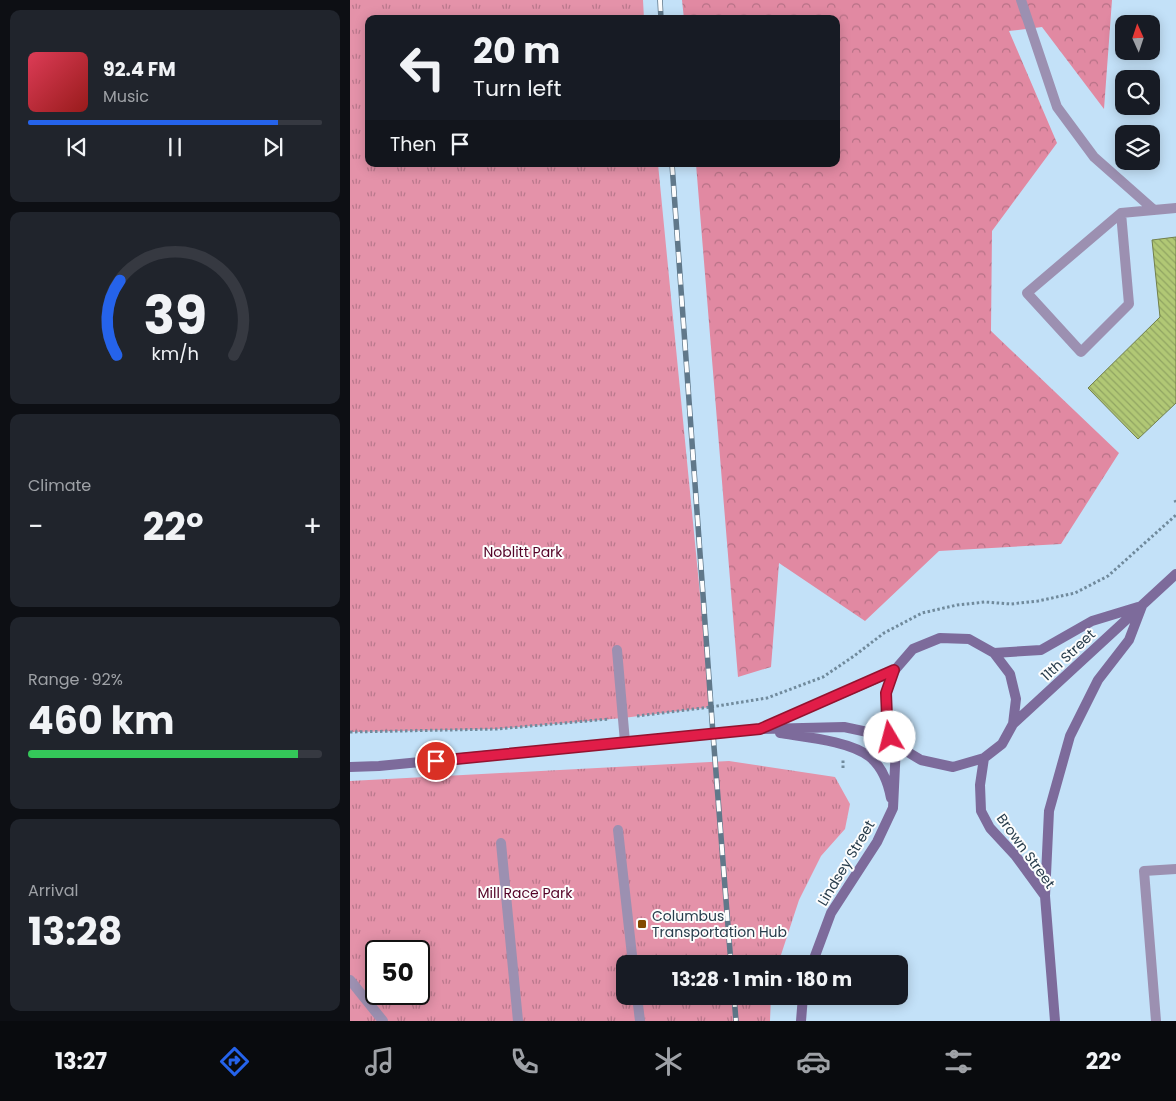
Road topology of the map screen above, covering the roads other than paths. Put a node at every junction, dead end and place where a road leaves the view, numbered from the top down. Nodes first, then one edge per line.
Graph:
1 (1021, 0) edge
2 (1176, 208) edge
3 (1154, 210) junction
4 (1121, 213) junction
5 (1176, 574) edge
6 (1142, 606) junction
7 (617, 650) dead end
8 (994, 653) junction
9 (894, 670) junction
10 (1013, 724) junction
11 (760, 729) junction
12 (893, 741) junction
13 (624, 742) junction
14 (984, 758) junction
15 (350, 767) edge
16 (893, 808) junction
17 (618, 830) dead end
18 (502, 842) dead end
19 (1176, 869) edge
20 (1044, 896) junction
21 (632, 955) edge
22 (816, 955) edge
23 (350, 980) edge
24 (638, 1005) edge
25 (802, 1005) edge
26 (383, 1021) edge
27 (518, 1021) edge
28 (640, 1021) edge
29 (801, 1021) edge
30 (1055, 1021) edge
31 (1156, 1021) edge

1 - 3 lane
2 - 3 lane
3 - 4 lane
4 - 4 lane
5 - 6 main road, 11th Street
6 - 8 main road, 11th Street
6 - 10 main road, 11th Street
6 - 20 main road
7 - 13 lane
8 - 9 main road
8 - 10 main road
9 - 11 main road
9 - 12 main road
10 - 14 main road
11 - 12 main road
11 - 13 main road
11 - 16 main road
12 - 14 main road
12 - 16 main road, Lindsey Street
13 - 15 main road
14 - 20 main road, Brown Street
16 - 22 main road, Lindsey Street
17 - 21 lane
18 - 27 lane
19 - 31 lane
20 - 30 main road, Brown Street
23 - 26 lane
24 - 28 lane
25 - 29 main road

